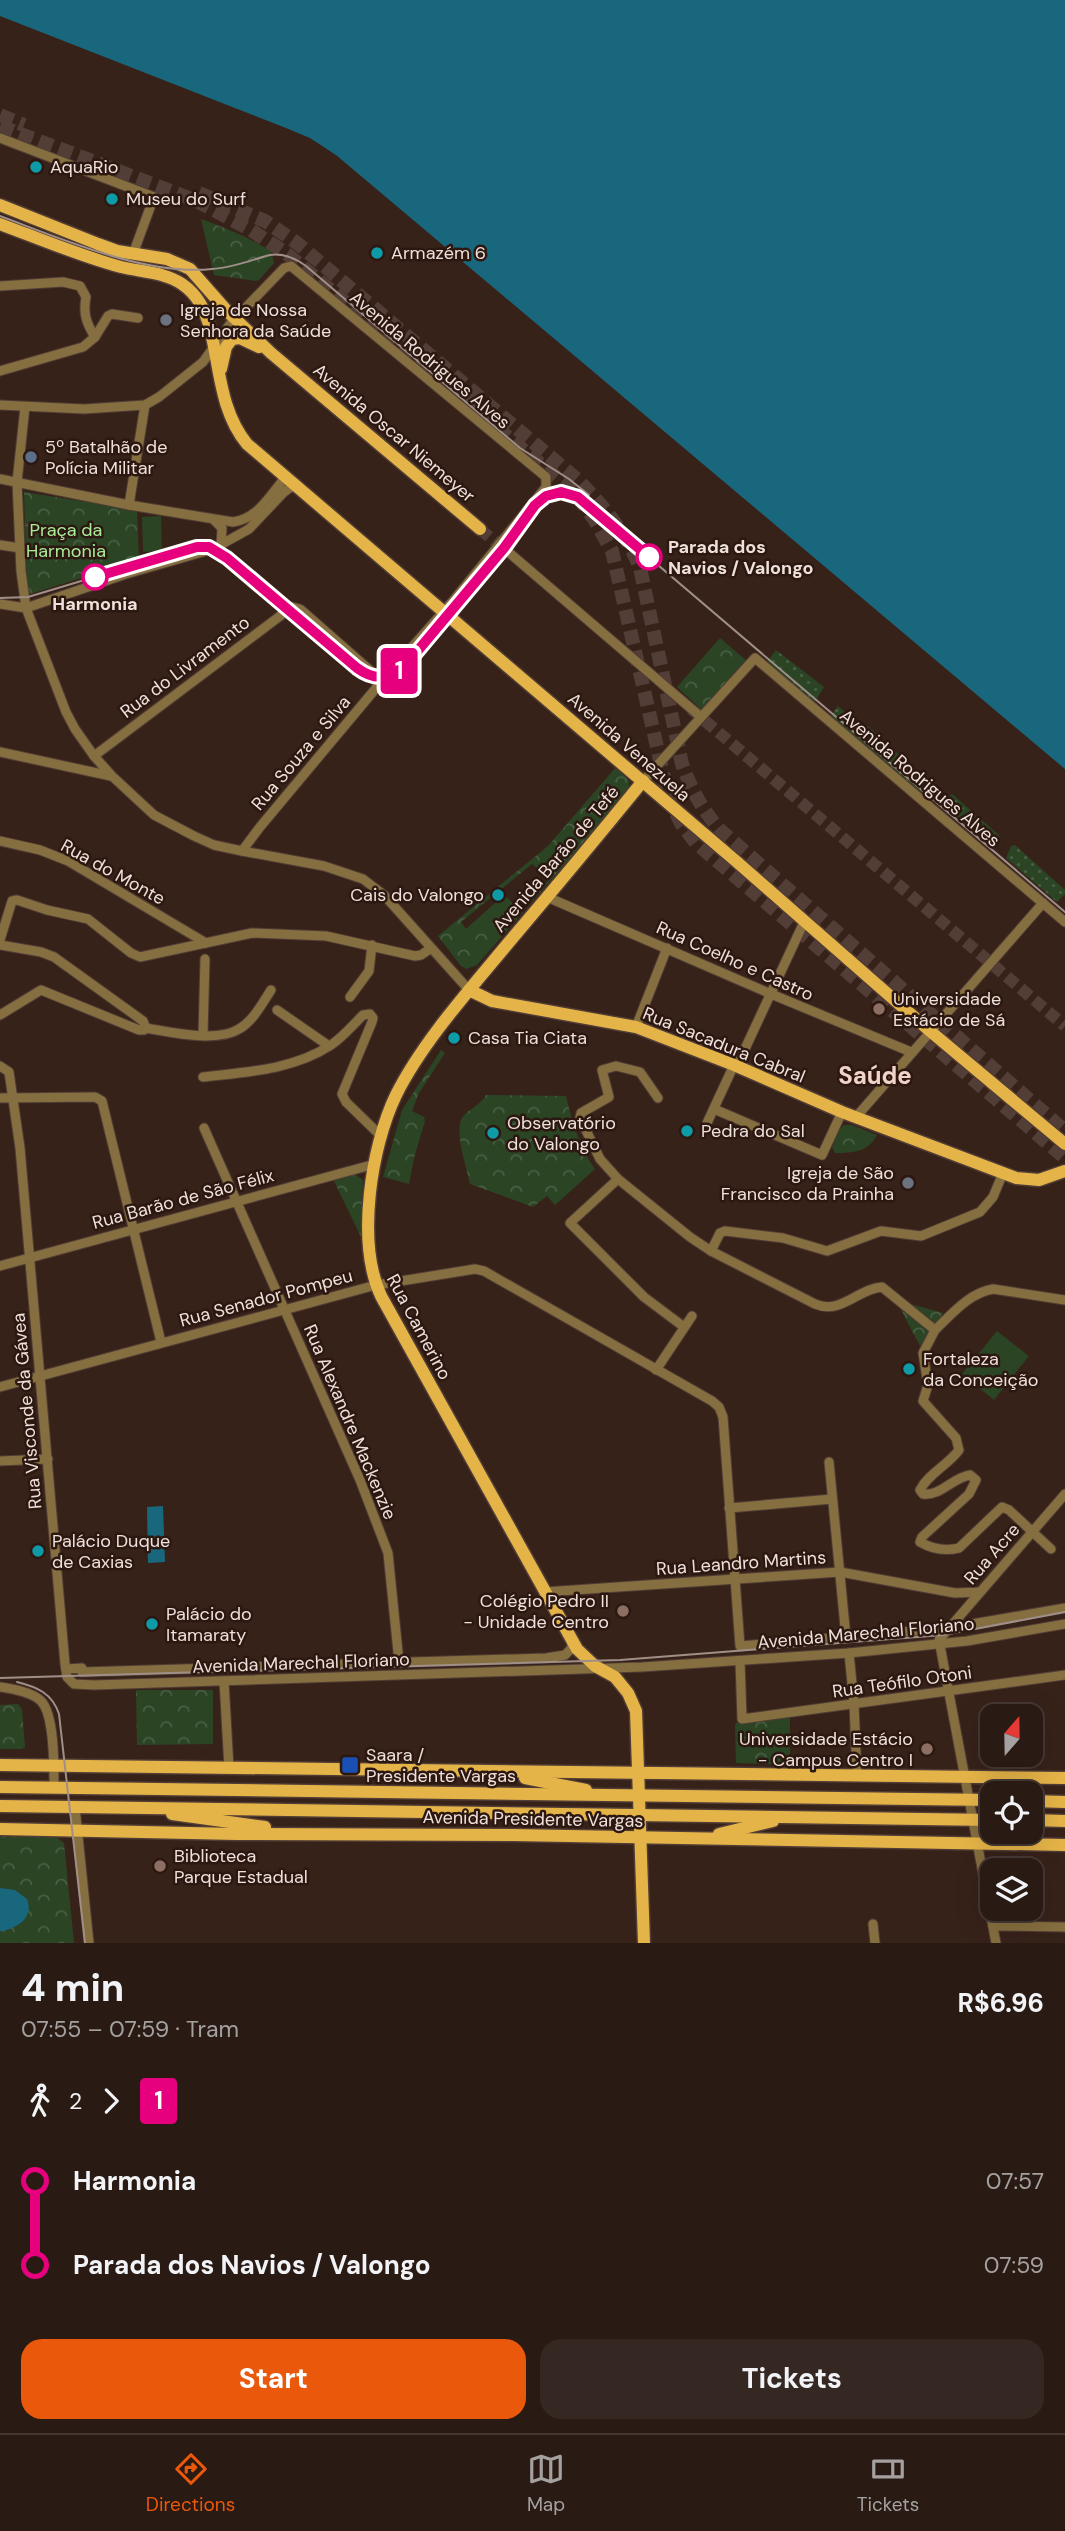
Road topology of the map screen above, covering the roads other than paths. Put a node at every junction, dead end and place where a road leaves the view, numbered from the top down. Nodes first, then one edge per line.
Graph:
1 (0, 138) edge
2 (0, 205) edge
3 (0, 224) edge
4 (133, 254) junction
5 (0, 286) edge
6 (138, 318) dead end
7 (236, 319) junction
8 (95, 337) junction
9 (213, 349) junction
10 (271, 353) junction
11 (0, 371) edge
12 (219, 376) junction
13 (0, 405) edge
14 (145, 405) junction
15 (25, 407) junction
16 (0, 479) edge
17 (17, 482) junction
18 (290, 482) junction
19 (547, 483) joint
20 (129, 505) junction
21 (214, 520) junction
22 (480, 529) tunnel mouth
23 (499, 544) junction
24 (0, 545) edge
25 (221, 545) junction
26 (20, 548) junction
27 (0, 604) edge
28 (26, 608) junction
29 (444, 612) junction
30 (755, 658) joint
31 (382, 681) junction
32 (701, 717) junction
33 (0, 751) edge
34 (94, 756) junction
35 (112, 776) junction
36 (643, 782) junction
37 (0, 841) edge
38 (242, 851) junction
39 (547, 897) junction
40 (1042, 903) junction
41 (805, 920) junction
42 (1065, 922) edge
43 (0, 942) edge
44 (206, 943) junction
45 (372, 945) junction
46 (430, 948) junction
47 (667, 948) junction
48 (205, 960) dead end
49 (271, 990) dead end
50 (469, 990) junction
51 (771, 994) junction
52 (350, 997) dead end
53 (276, 1010) dead end
54 (0, 1015) edge
55 (636, 1027) junction
56 (146, 1028) junction
57 (930, 1031) junction
58 (202, 1035) junction
59 (329, 1046) junction
60 (911, 1052) junction
61 (736, 1066) junction
62 (3, 1067) edge
63 (203, 1077) dead end
64 (13, 1097) junction
65 (0, 1098) edge
66 (658, 1098) dead end
67 (714, 1109) junction
68 (842, 1112) junction
69 (856, 1117) junction
70 (707, 1124) dead end
71 (204, 1128) dead end
72 (382, 1137) junction
73 (1065, 1144) edge
74 (375, 1164) junction
75 (1065, 1171) edge
76 (1003, 1173) junction
77 (618, 1179) junction
78 (236, 1200) junction
79 (133, 1228) junction
80 (711, 1251) junction
81 (29, 1258) junction
82 (0, 1266) edge
83 (376, 1285) junction
84 (1065, 1300) edge
85 (285, 1311) junction
86 (692, 1316) dead end
87 (684, 1327) junction
88 (935, 1331) junction
89 (160, 1342) junction
90 (656, 1370) junction
91 (41, 1376) junction
92 (0, 1387) edge
93 (48, 1459) junction
94 (0, 1461) edge
95 (829, 1462) dead end
96 (1065, 1494) edge
97 (832, 1499) junction
98 (729, 1508) junction
99 (1032, 1532) junction
100 (1051, 1549) dead end
101 (840, 1572) junction
102 (734, 1580) junction
103 (544, 1592) junction
104 (980, 1592) junction
105 (967, 1608) junction
106 (1065, 1608) edge
107 (979, 1622) junction
108 (1065, 1624) edge
109 (944, 1635) junction
110 (846, 1637) junction
111 (573, 1640) junction
112 (849, 1653) junction
113 (740, 1661) junction
114 (399, 1662) junction
115 (597, 1667) junction
116 (65, 1669) junction
117 (1065, 1675) edge
118 (223, 1681) junction
119 (0, 1687) edge
120 (948, 1692) junction
121 (854, 1704) junction
122 (0, 1765) edge
123 (54, 1765) junction
124 (229, 1768) junction
125 (480, 1772) junction
126 (639, 1773) junction
127 (857, 1776) junction
128 (964, 1777) junction
129 (1065, 1778) edge
130 (0, 1787) edge
131 (54, 1788) junction
132 (607, 1796) junction
133 (640, 1796) junction
134 (968, 1799) junction
135 (980, 1800) edge
136 (1043, 1801) edge
137 (1065, 1802) edge
138 (0, 1806) edge
139 (75, 1807) junction
140 (148, 1808) junction
141 (640, 1815) junction
142 (794, 1817) junction
143 (971, 1820) junction
144 (980, 1820) edge
145 (1043, 1820) edge
146 (1065, 1821) edge
147 (0, 1829) edge
148 (78, 1830) junction
149 (300, 1833) junction
150 (640, 1838) junction
151 (713, 1839) junction
152 (976, 1842) junction
153 (1065, 1845) edge
154 (873, 1924) dead end
155 (993, 1926) junction
156 (1065, 1927) edge
157 (89, 1943) edge
158 (644, 1943) edge
159 (875, 1943) edge
160 (996, 1943) edge

1 - 4 street
2 - 4 main road, Avenida Oscar Niemeyer
3 - 9 main road, Avenida Venezuela
4 - 7 main road, Avenida Oscar Niemeyer
5 - 8 street
6 - 8 street
7 - 9 street
7 - 10 main road, Avenida Oscar Niemeyer
7 - 19 street, Avenida Rodrigues Alves
8 - 11 street
9 - 12 main road, Avenida Venezuela
9 - 14 street
10 - 12 main road
10 - 22 main road, Avenida Oscar Niemeyer
12 - 18 main road, Avenida Venezuela
13 - 15 street
14 - 15 street
14 - 20 street
15 - 17 street, Rua Sacadura Cabral
16 - 17 street
17 - 20 street
17 - 26 street, Rua Sacadura Cabral
18 - 21 street
18 - 25 street
18 - 29 main road, Avenida Venezuela
19 - 23 street, Rua Souza e Silva
20 - 21 street
21 - 25 street
23 - 29 street, Rua Souza e Silva
23 - 32 street
24 - 26 street
25 - 28 street
26 - 28 street, Rua Sacadura Cabral
27 - 28 street
28 - 34 street, Rua Sacadura Cabral
29 - 31 street, Rua Souza e Silva
29 - 36 main road, Avenida Venezuela
30 - 32 street, Avenida Barão de Tefé
30 - 40 street, Avenida Rodrigues Alves
31 - 34 street, Rua do Livramento
31 - 38 street, Rua Souza e Silva
32 - 36 street, Avenida Barão de Tefé
33 - 35 street
34 - 35 street, Rua Sacadura Cabral
35 - 38 street, Rua Sacadura Cabral
36 - 39 main road, Avenida Barão de Tefé
36 - 41 main road, Avenida Venezuela
37 - 44 street, Rua do Monte
38 - 46 street, Rua Sacadura Cabral
39 - 47 street, Rua Coelho e Castro
39 - 50 main road, Avenida Barão de Tefé
40 - 42 street, Avenida Rodrigues Alves
40 - 57 street
41 - 51 street
41 - 57 main road, Avenida Venezuela
43 - 44 street
43 - 56 street
44 - 45 street
45 - 46 street
45 - 52 street
46 - 50 street, Rua Sacadura Cabral
47 - 51 street, Rua Coelho e Castro
47 - 55 street
48 - 58 street
49 - 58 street
50 - 55 main road, Rua Sacadura Cabral
50 - 72 main road, Rua Camerino
51 - 60 street, Rua Coelho e Castro
51 - 61 street
53 - 59 street
54 - 56 street
55 - 61 main road, Rua Sacadura Cabral
56 - 58 street
57 - 60 street
57 - 73 main road, Avenida Venezuela
59 - 63 street
59 - 72 street
60 - 69 street
61 - 67 street
61 - 68 main road, Rua Sacadura Cabral
62 - 64 street, Rua Visconde da Gávea
64 - 65 street
64 - 79 street
64 - 81 street, Rua Visconde da Gávea
66 - 77 street
67 - 68 street
67 - 70 street
68 - 69 main road, Rua Sacadura Cabral
69 - 76 main road, Rua Sacadura Cabral
71 - 78 street, Rua Alexandre Mackenzie
72 - 74 main road, Rua Camerino
74 - 78 street, Rua Barão de São Félix
74 - 83 main road, Rua Camerino
75 - 76 main road, Rua Sacadura Cabral
76 - 80 street
77 - 80 street
77 - 87 street
78 - 79 street, Rua Barão de São Félix
78 - 85 street, Rua Alexandre Mackenzie
79 - 81 street, Rua Barão de São Félix
79 - 89 street
80 - 88 street
81 - 82 street, Rua Barão de São Félix
81 - 91 street, Rua Visconde da Gávea
83 - 85 street, Rua Senador Pompeu
83 - 90 street, Rua Senador Pompeu
83 - 103 main road, Rua Camerino
84 - 88 street
85 - 89 street, Rua Senador Pompeu
85 - 114 street, Rua Alexandre Mackenzie
86 - 87 street
87 - 90 street
88 - 99 street
89 - 91 street, Rua Senador Pompeu
90 - 98 street, Rua Senador Pompeu
91 - 92 street, Rua Senador Pompeu
91 - 93 street, Rua Visconde da Gávea
93 - 94 street
93 - 116 street, Rua Visconde da Gávea
95 - 97 street
96 - 99 street, Rua Acre
97 - 98 street
97 - 101 street
98 - 102 street
99 - 100 street
99 - 104 street, Rua Acre
101 - 102 street, Rua Leandro Martins
101 - 104 street, Rua Leandro Martins
101 - 110 street
102 - 103 street, Rua Leandro Martins
102 - 110 street, Avenida Marechal Floriano
103 - 111 main road, Rua Camerino
104 - 105 street, Rua Acre
105 - 107 street
105 - 109 street, Rua Acre
106 - 107 street, Avenida Marechal Floriano
107 - 109 street, Avenida Marechal Floriano
108 - 109 street, Avenida Marechal Floriano
109 - 110 street, Avenida Marechal Floriano
109 - 112 street, Avenida Marechal Floriano
109 - 120 street
111 - 114 street, Avenida Marechal Floriano
111 - 115 main road, Rua Camerino
112 - 113 street, Avenida Marechal Floriano
112 - 121 street
113 - 115 street, Avenida Marechal Floriano
113 - 121 street, Rua Teófilo Otoni
114 - 116 street, Avenida Marechal Floriano
115 - 118 street, Avenida Marechal Floriano
115 - 126 main road, Rua Camerino
116 - 118 street, Avenida Marechal Floriano
117 - 120 street, Rua Teófilo Otoni
118 - 124 street
119 - 123 street
120 - 121 street, Rua Teófilo Otoni
120 - 128 street
121 - 127 street
122 - 123 main road
123 - 124 main road
123 - 131 street
124 - 125 main road
125 - 126 main road
125 - 132 main road
126 - 127 main road
126 - 133 main road, Rua Camerino
127 - 128 main road
128 - 129 main road
128 - 134 street
130 - 131 main road, Avenida Presidente Vargas
131 - 132 main road, Avenida Presidente Vargas
132 - 133 main road, Avenida Presidente Vargas
133 - 134 main road, Avenida Presidente Vargas
133 - 141 main road, Rua Camerino
134 - 135 main road, Avenida Presidente Vargas
134 - 143 street
136 - 137 main road
138 - 139 main road, Avenida Presidente Vargas
139 - 140 main road, Avenida Presidente Vargas
139 - 148 street
140 - 141 main road, Avenida Presidente Vargas
140 - 149 main road
141 - 142 main road, Avenida Presidente Vargas
141 - 150 main road, Rua Camerino
142 - 143 main road, Avenida Presidente Vargas
142 - 151 main road
143 - 144 main road, Avenida Presidente Vargas
143 - 152 street
145 - 146 main road
147 - 148 main road, Avenida Presidente Vargas
148 - 149 main road, Avenida Presidente Vargas
148 - 157 street
149 - 150 main road, Avenida Presidente Vargas
150 - 151 main road, Avenida Presidente Vargas
150 - 158 main road, Rua Camerino
151 - 152 main road, Avenida Presidente Vargas
152 - 153 main road, Avenida Presidente Vargas
152 - 155 street
154 - 159 street
155 - 156 street
155 - 160 street

